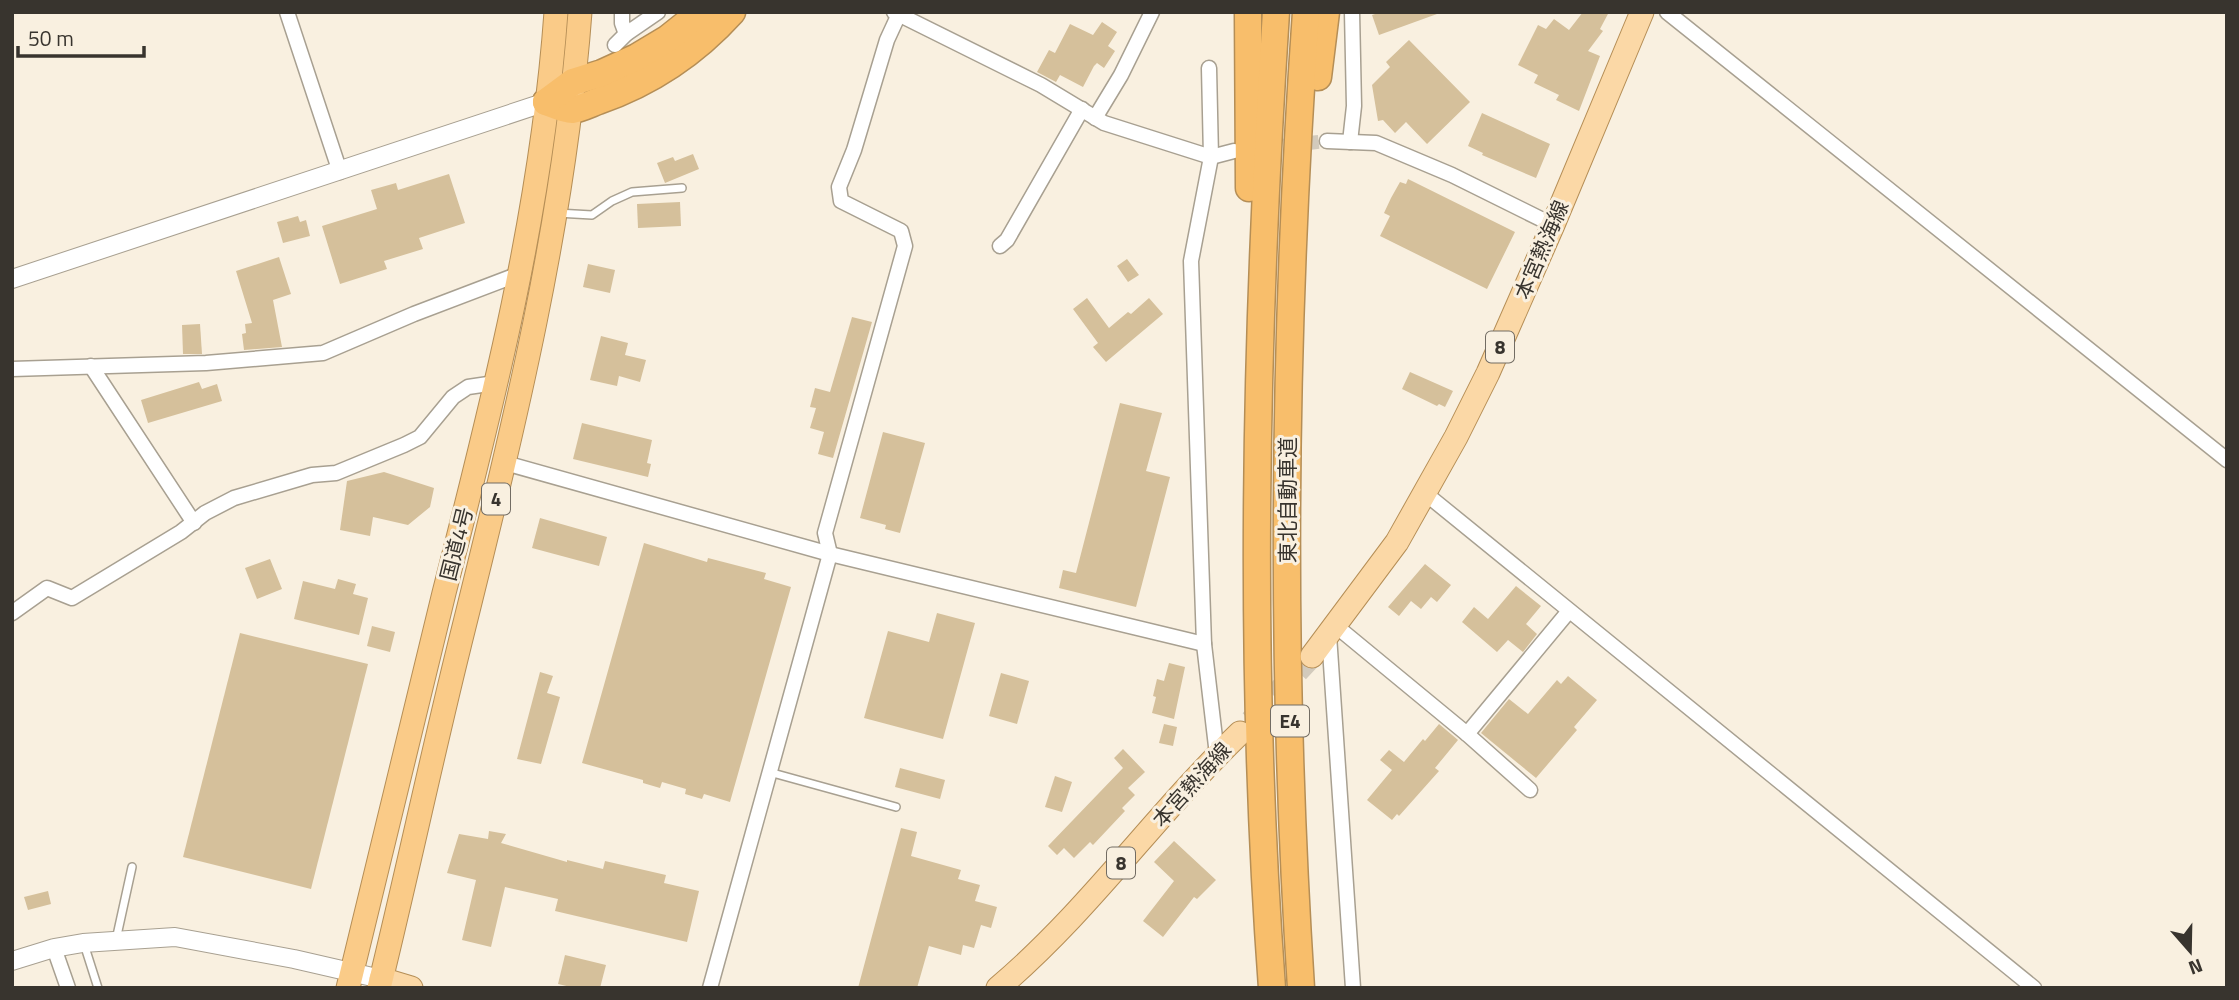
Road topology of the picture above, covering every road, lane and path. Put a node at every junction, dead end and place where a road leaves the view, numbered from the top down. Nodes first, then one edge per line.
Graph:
1 (287, 12) edge
2 (556, 12) edge
3 (580, 12) edge
4 (622, 12) edge
5 (658, 12) edge
6 (701, 12) edge
7 (732, 12) edge
8 (1152, 12) edge
9 (1248, 12) edge
10 (1276, 12) edge
11 (1306, 12) edge
12 (1326, 12) edge
13 (1352, 12) edge
14 (1642, 12) edge
15 (1667, 12) edge
16 (906, 15) edge
17 (626, 34) junction
18 (615, 45) dead end
19 (1209, 68) dead end
20 (573, 82) junction
21 (546, 103) junction
22 (572, 110) junction
23 (1082, 110) junction
24 (1095, 118) junction
25 (1327, 141) tunnel mouth
26 (1350, 142) junction
27 (1234, 151) dead end
28 (1211, 157) junction
29 (340, 172) junction
30 (682, 188) dead end
31 (556, 213) junction
32 (1553, 225) junction
33 (1000, 246) dead end
34 (519, 274) junction
35 (12, 279) edge
36 (91, 366) junction
37 (12, 369) edge
38 (495, 383) junction
39 (1288, 454) junction
40 (1259, 456) junction
41 (2227, 460) edge
42 (505, 463) junction
43 (1426, 495) junction
44 (194, 523) junction
45 (830, 554) junction
46 (1569, 611) junction
47 (12, 613) edge
48 (1333, 630) junction
49 (1203, 644) junction
50 (1312, 656) tunnel mouth
51 (1240, 733) tunnel mouth
52 (1467, 734) junction
53 (1217, 755) junction
54 (769, 772) junction
55 (1530, 790) dead end
56 (896, 807) dead end
57 (132, 867) dead end
58 (116, 941) junction
59 (83, 943) junction
60 (54, 948) junction
61 (12, 961) edge
62 (350, 980) edge
63 (380, 984) edge
64 (2028, 986) edge
65 (68, 988) edge
66 (98, 988) edge
67 (411, 988) edge
68 (710, 988) edge
69 (998, 988) edge
70 (1272, 988) edge
71 (1301, 988) edge
72 (1353, 988) edge

1 - 29 street
2 - 21 highway, 国道4号 / 4
3 - 20 highway, 国道4号 / 4
4 - 17 street
5 - 17 street
6 - 20 highway
7 - 22 highway
8 - 24 street
9 - 40 highway
10 - 40 highway, 東北自動車道 / E4
11 - 39 highway, 東北自動車道 / E4
12 - 39 highway
13 - 26 street
14 - 32 main road, 本宮熱海線 / 8
15 - 41 street
16 - 23 street
16 - 45 street
17 - 18 street
19 - 28 street
20 - 21 highway
20 - 22 highway, 国道4号 / 4
21 - 22 highway
21 - 29 street
21 - 34 highway, 国道4号 / 4
22 - 31 highway, 国道4号 / 4
23 - 24 street
23 - 33 street
24 - 28 street
25 - 26 street
26 - 32 street
27 - 28 street
28 - 49 street
29 - 35 street
30 - 31 lane
31 - 42 highway, 国道4号 / 4
32 - 43 main road, 本宮熱海線 / 8
34 - 36 street
34 - 38 highway, 国道4号 / 4
36 - 37 street
36 - 44 street
38 - 44 street
38 - 62 highway, 国道4号 / 4
39 - 71 highway, 東北自動車道 / E4
40 - 70 highway, 東北自動車道 / E4
42 - 45 street
42 - 63 highway, 国道4号 / 4
43 - 46 street
43 - 48 main road, 本宮熱海線 / 8
44 - 47 street
45 - 49 street
45 - 54 street
46 - 52 street
46 - 64 street
48 - 50 main road, 本宮熱海線 / 8
48 - 52 street
48 - 72 street
49 - 53 street
51 - 53 main road, 本宮熱海線 / 8
52 - 55 street
53 - 69 main road, 本宮熱海線 / 8
54 - 56 lane
54 - 68 street
57 - 58 lane
58 - 59 street
58 - 62 street
59 - 60 street
59 - 66 lane
60 - 61 street
60 - 65 street
62 - 63 street
63 - 67 main road

